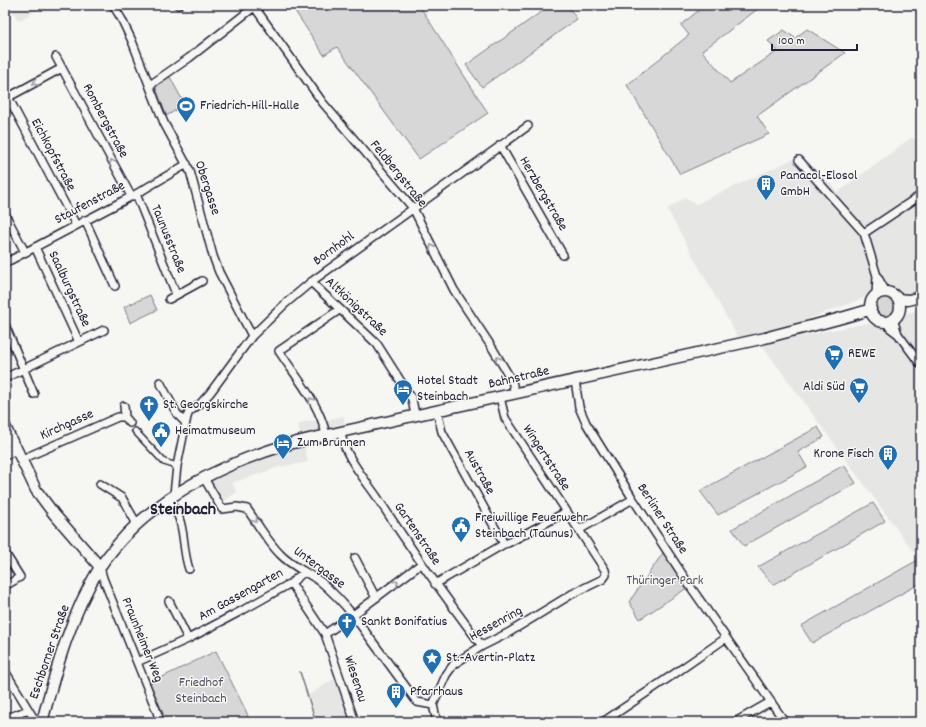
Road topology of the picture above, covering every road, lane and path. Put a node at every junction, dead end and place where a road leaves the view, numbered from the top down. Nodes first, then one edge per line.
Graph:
1 (113, 5) edge
2 (254, 6) edge
3 (56, 57) dead end
4 (62, 68) junction
5 (150, 85) junction
6 (6, 98) edge
7 (528, 126) dead end
8 (500, 145) junction
9 (799, 160) dead end
10 (187, 164) junction
11 (133, 195) junction
12 (921, 195) edge
13 (413, 208) junction
14 (5, 214) edge
15 (85, 220) junction
16 (76, 225) junction
17 (864, 233) junction
18 (35, 247) junction
19 (25, 252) junction
20 (563, 255) dead end
21 (5, 263) edge
22 (202, 281) dead end
23 (311, 282) junction
24 (115, 286) dead end
25 (881, 293) junction
26 (176, 294) junction
27 (921, 297) edge
28 (169, 299) dead end
29 (921, 303) edge
30 (899, 304) junction
31 (339, 310) junction
32 (872, 313) junction
33 (889, 320) junction
34 (5, 325) edge
35 (104, 330) dead end
36 (252, 336) junction
37 (78, 342) junction
38 (921, 365) edge
39 (24, 369) junction
40 (5, 378) edge
41 (575, 380) junction
42 (160, 382) dead end
43 (34, 394) dead end
44 (515, 394) junction
45 (500, 397) junction
46 (124, 406) dead end
47 (437, 411) junction
48 (415, 416) junction
49 (125, 417) junction
50 (185, 422) junction
51 (130, 423) dead end
52 (5, 424) edge
53 (136, 431) dead end
54 (340, 432) junction
55 (326, 435) junction
56 (5, 440) edge
57 (16, 448) junction
58 (5, 454) edge
59 (20, 460) junction
60 (177, 466) junction
61 (204, 478) junction
62 (100, 484) dead end
63 (172, 496) junction
64 (634, 499) junction
65 (566, 512) junction
66 (137, 524) junction
67 (580, 530) junction
68 (504, 544) junction
69 (5, 553) edge
70 (355, 558) dead end
71 (421, 564) junction
72 (100, 567) junction
73 (189, 569) dead end
74 (304, 572) junction
75 (606, 575) joint
76 (291, 583) junction
77 (435, 584) junction
78 (5, 586) edge
79 (376, 598) junction
80 (169, 601) dead end
81 (354, 615) junction
82 (325, 634) junction
83 (726, 638) junction
84 (188, 639) junction
85 (482, 646) junction
86 (137, 662) junction
87 (5, 671) edge
88 (770, 702) junction
89 (433, 705) junction
90 (28, 710) junction
91 (5, 719) edge
92 (42, 722) edge
93 (160, 722) edge
94 (355, 722) edge
95 (437, 722) edge
96 (603, 722) edge
97 (735, 722) edge
98 (785, 722) edge

1 - 5 street, Obergasse
2 - 5 street
2 - 13 street, Feldbergstraße
3 - 4 street, Rombergstraße
4 -> 6 street
11 -> 4 street, Rombergstraße
5 - 10 street, Obergasse
6 - 16 street, Eichkopfstraße
7 - 8 street, Bornhohl
8 - 13 street, Bornhohl
8 - 20 street, Herzbergstraße
9 - 17 street
10 - 11 street, Staufenstraße
10 - 36 street, Obergasse
11 - 15 street, Staufenstraße
11 - 26 street, Taunusstraße
12 - 17 street
13 - 23 street, Bornhohl
44 -> 13 street, Feldbergstraße
14 - 19 street
15 - 16 street, Staufenstraße
15 - 24 street
16 - 18 street, Staufenstraße
17 - 25 street
18 - 19 street, Staufenstraße
18 - 37 street, Saalburgstraße
19 - 21 street, Staufenstraße
22 - 26 street, Taunusstraße
23 - 31 street, Altkönigstraße
23 - 36 street, Bornhohl
25 - 30 main road
25 - 32 main road
26 - 28 street, Taunusstraße
27 - 30 main road
29 - 30 main road
30 - 33 main road
31 - 48 street, Altkönigstraße
55 -> 31 street
32 - 33 main road
32 - 41 main road, Bahnstraße
33 - 38 street
34 - 39 street
35 - 37 street
36 - 50 street, Bornhohl
37 - 39 street
39 - 40 street
39 - 43 street
41 - 44 main road, Bahnstraße
41 - 64 street, Berliner Straße
42 - 50 street
44 - 45 main road, Bahnstraße
45 - 47 main road, Bahnstraße
45 - 65 street, Wingertstraße
46 - 49 street
47 - 48 main road, Bahnstraße
47 - 68 street, Austraße
48 - 54 main road, Bahnstraße
49 - 51 street
49 - 59 street, Kirchgasse
50 - 60 street, Bornhohl
52 - 57 street
53 - 60 street
54 - 55 main road, Bahnstraße
54 - 71 street, Gartenstraße
55 - 61 main road, Bahnstraße
56 - 57 street
57 - 58 main road
57 - 59 main road
59 - 72 main road
60 - 63 street, Bornhohl
61 - 63 main road, Eschborner Straße
61 -> 74 street, Untergasse
62 - 66 street
63 - 66 main road, Eschborner Straße
63 - 73 street
64 - 67 street
64 - 83 street, Berliner Straße
65 - 67 street, Wingertstraße
65 - 68 street
66 - 72 main road, Eschborner Straße
67 - 75 street, Wingertstraße
68 - 77 street
69 - 78 street
70 - 79 street
71 - 77 street, Gartenstraße
79 -> 71 street
72 - 86 street, Praunheimer Weg
72 - 92 main road, Eschborner Straße
74 - 76 street, Am Gassengarten
74 - 81 street, Untergasse
75 - 85 street, Hessenring
76 - 82 street, Wiesenau
76 - 84 street, Am Gassengarten
77 - 85 street, Gartenstraße
79 - 81 street
80 - 84 street, Am Gassengarten
81 - 82 street
81 - 89 street, Untergasse
82 - 94 street, Wiesenau
83 - 88 street, Berliner Straße
83 - 96 street
84 - 86 street, Am Gassengarten
85 - 89 street, Hessenring
86 - 93 street, Praunheimer Weg
87 - 90 street
88 - 97 street
88 - 98 street, Berliner Straße
89 - 95 street
90 - 91 street
90 - 92 street

